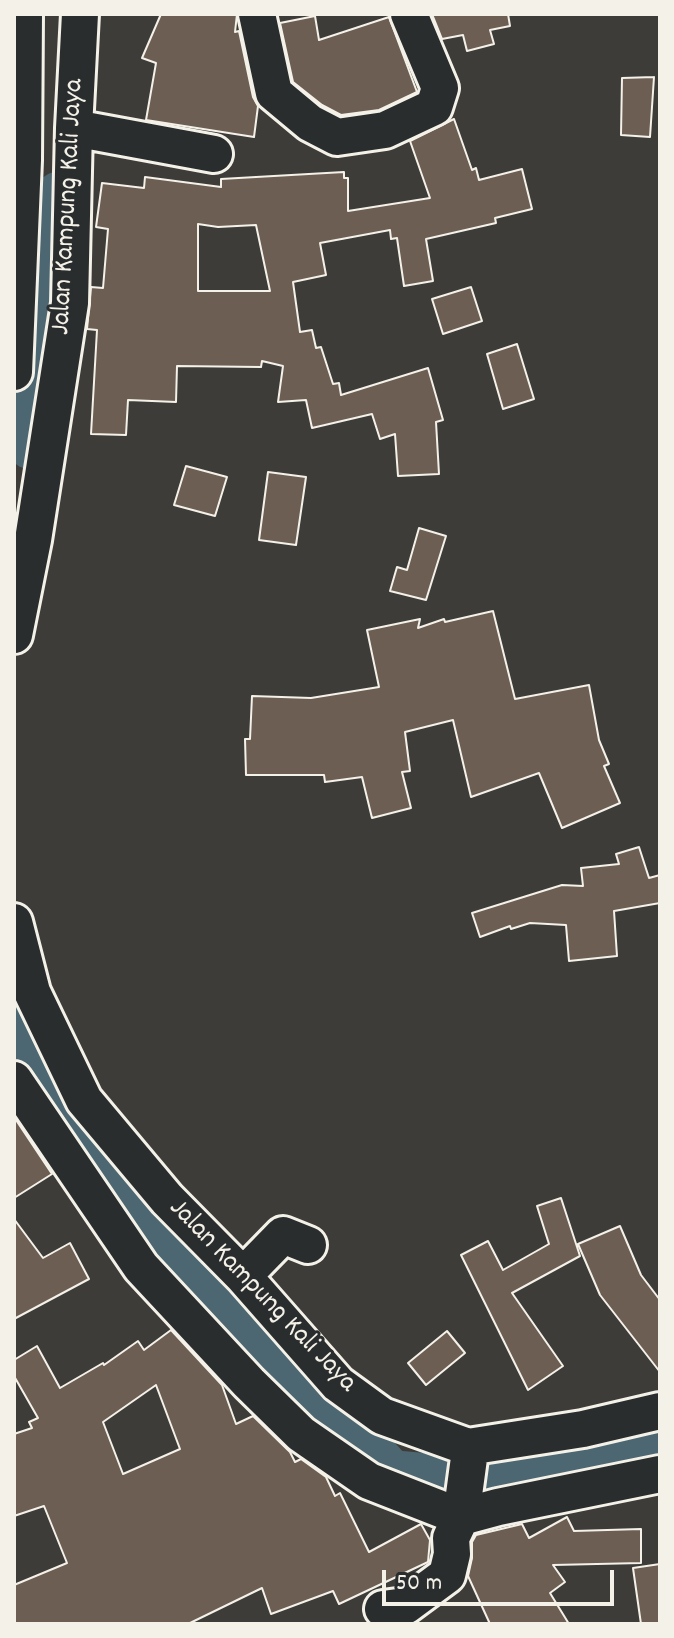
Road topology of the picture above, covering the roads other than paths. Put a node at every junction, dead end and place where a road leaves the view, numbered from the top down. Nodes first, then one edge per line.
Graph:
1 (24, 14) edge
2 (80, 14) edge
3 (257, 14) edge
4 (409, 14) edge
5 (74, 128) junction
6 (214, 154) dead end
7 (18, 160) edge
8 (14, 372) edge
9 (23, 539) edge
10 (14, 635) edge
11 (14, 922) edge
12 (14, 1080) edge
13 (308, 1245) dead end
14 (243, 1276) junction
15 (660, 1411) edge
16 (468, 1452) junction
17 (660, 1474) edge
18 (462, 1508) junction
19 (383, 1609) dead end

1 - 7 street
2 - 5 street, Jalan Kampung Kali Jaya
3 - 4 street
5 - 6 street
5 - 9 street, Jalan Kampung Kali Jaya
7 - 8 street
9 - 10 street, Jalan Kampung Kali Jaya
11 - 14 street, Jalan Kampung Kali Jaya
12 - 18 street
13 - 14 street
14 - 16 street, Jalan Kampung Kali Jaya
15 - 16 street, Jalan Kampung Kali Jaya
16 - 18 street
17 - 18 street
18 - 19 street

